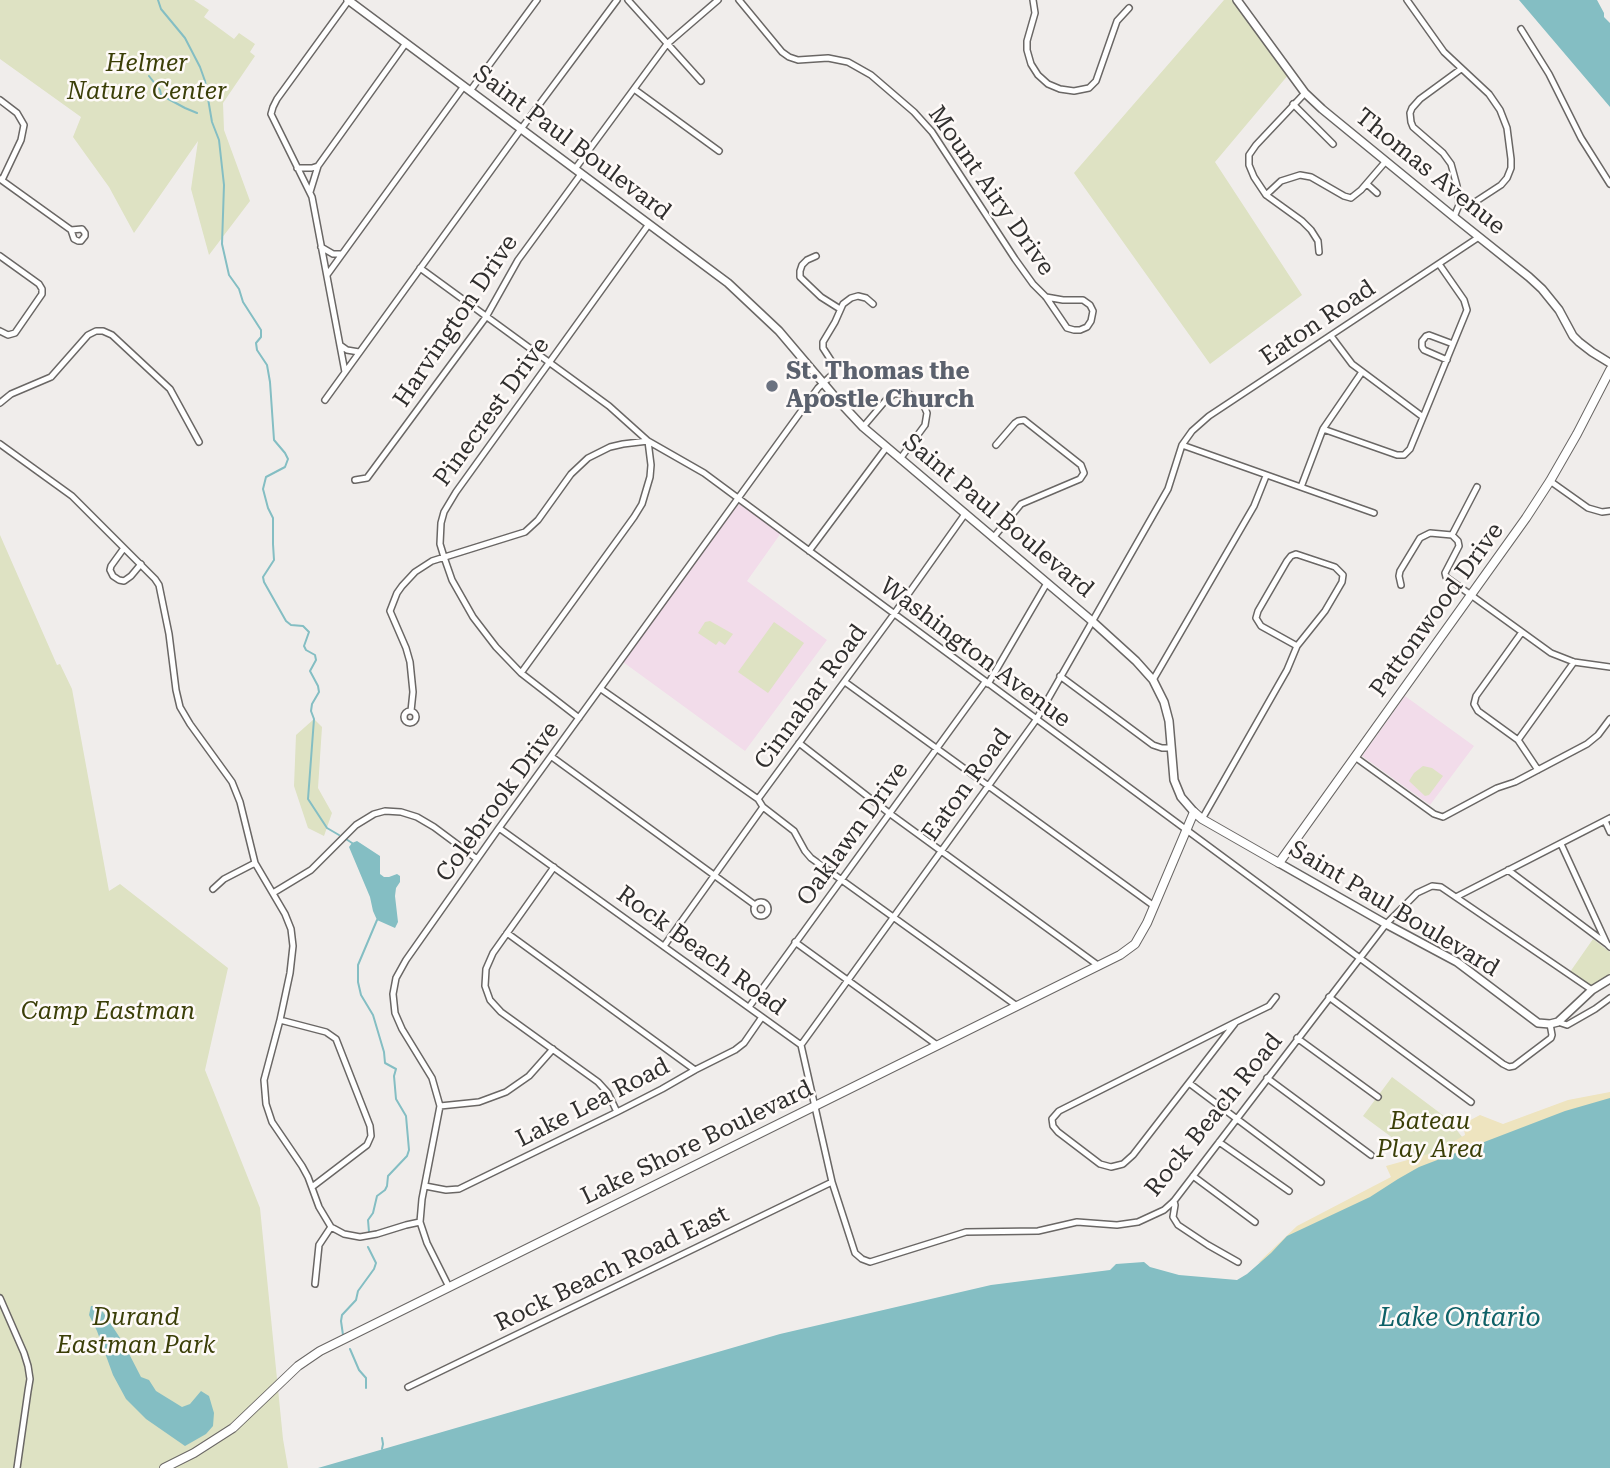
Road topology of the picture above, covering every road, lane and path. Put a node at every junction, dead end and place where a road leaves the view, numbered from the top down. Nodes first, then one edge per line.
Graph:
1 (348, 0) edge
2 (537, 0) edge
3 (617, 0) edge
4 (628, 0) edge
5 (718, 0) edge
6 (739, 0) edge
7 (1033, 0) edge
8 (1237, 0) edge
9 (1407, 0) edge
10 (1129, 8) dead end
11 (1521, 29) dead end
12 (406, 43) junction
13 (667, 44) junction
14 (1461, 69) junction
15 (701, 81) dead end
16 (467, 88) junction
17 (634, 89) junction
18 (1305, 93) junction
19 (0, 100) edge
20 (1293, 104) junction
21 (521, 129) junction
22 (1334, 144) dead end
23 (719, 151) dead end
24 (1385, 161) junction
25 (318, 166) junction
26 (297, 168) junction
27 (578, 172) junction
28 (1, 180) edge
29 (1367, 184) junction
30 (1610, 184) edge
31 (310, 192) junction
32 (1377, 193) dead end
33 (1266, 195) junction
34 (1459, 205) junction
35 (1454, 217) junction
36 (649, 224) junction
37 (71, 230) dead end
38 (1479, 237) junction
39 (321, 247) junction
40 (1319, 252) dead end
41 (342, 254) junction
42 (0, 256) edge
43 (816, 256) dead end
44 (1439, 264) junction
45 (420, 268) junction
46 (327, 275) junction
47 (1045, 297) junction
48 (873, 304) dead end
49 (841, 309) junction
50 (486, 317) junction
51 (0, 331) edge
52 (1331, 336) junction
53 (1453, 344) junction
54 (340, 345) junction
55 (359, 352) junction
56 (1447, 360) junction
57 (550, 362) junction
58 (1610, 363) edge
59 (1610, 370) edge
60 (345, 372) junction
61 (1362, 372) junction
62 (823, 383) junction
63 (325, 400) dead end
64 (0, 403) edge
65 (1423, 417) junction
66 (863, 428) junction
67 (1323, 429) junction
68 (648, 441) junction
69 (199, 442) dead end
70 (0, 444) edge
71 (996, 445) dead end
72 (1182, 445) junction
73 (886, 448) junction
74 (900, 459) junction
75 (1266, 476) junction
76 (355, 480) dead end
77 (1550, 481) junction
78 (1476, 487) dead end
79 (1301, 488) junction
80 (738, 499) junction
81 (1610, 512) edge
82 (1374, 513) dead end
83 (965, 514) junction
84 (1452, 536) junction
85 (993, 538) junction
86 (124, 548) junction
87 (809, 551) junction
88 (444, 557) junction
89 (141, 565) junction
90 (1047, 583) junction
91 (1401, 585) dead end
92 (1472, 596) junction
93 (894, 614) junction
94 (1092, 621) junction
95 (1522, 632) junction
96 (1297, 646) junction
97 (1574, 662) junction
98 (1610, 667) edge
99 (522, 673) junction
100 (1060, 676) junction
101 (1153, 680) junction
102 (845, 682) junction
103 (987, 683) junction
104 (601, 689) junction
105 (411, 711) dead end
106 (579, 718) junction
107 (1610, 719) edge
108 (1035, 720) junction
109 (1518, 740) junction
110 (799, 743) junction
111 (1171, 748) junction
112 (937, 749) junction
113 (552, 757) junction
114 (1355, 757) junction
115 (1538, 770) junction
116 (988, 786) junction
117 (758, 799) junction
118 (763, 807) junction
119 (1194, 812) junction
120 (889, 813) junction
121 (1202, 819) junction
122 (1608, 820) edge
123 (499, 828) junction
124 (1185, 830) junction
125 (1610, 832) edge
126 (1561, 844) junction
127 (941, 851) junction
128 (477, 859) junction
129 (255, 863) junction
130 (1279, 863) junction
131 (554, 867) junction
132 (1508, 870) junction
133 (714, 875) junction
134 (842, 878) junction
135 (213, 889) dead end
136 (273, 893) junction
137 (1456, 897) junction
138 (755, 905) dead end
139 (1154, 906) junction
140 (894, 916) junction
141 (1386, 925) junction
142 (507, 933) junction
143 (795, 942) junction
144 (664, 946) junction
145 (1608, 946) edge
146 (1359, 957) junction
147 (1099, 966) junction
148 (1610, 979) edge
149 (848, 980) junction
150 (1592, 990) junction
151 (1276, 997) dead end
152 (1329, 997) junction
153 (1610, 998) edge
154 (1017, 1006) junction
155 (749, 1007) junction
156 (762, 1017) junction
157 (280, 1020) junction
158 (1236, 1022) junction
159 (1554, 1023) junction
160 (1297, 1038) junction
161 (801, 1045) junction
162 (937, 1045) junction
163 (553, 1049) junction
164 (695, 1070) junction
165 (1267, 1078) junction
166 (1189, 1083) junction
167 (1378, 1097) dead end
168 (1471, 1101) dead end
169 (440, 1107) junction
170 (814, 1107) junction
171 (617, 1112) junction
172 (1236, 1119) junction
173 (1219, 1142) junction
174 (1371, 1155) dead end
175 (1193, 1176) junction
176 (832, 1182) junction
177 (1321, 1182) dead end
178 (425, 1186) junction
179 (312, 1187) junction
180 (1289, 1191) dead end
181 (1174, 1201) junction
182 (420, 1222) junction
183 (1255, 1223) dead end
184 (331, 1227) junction
185 (1238, 1262) dead end
186 (315, 1284) dead end
187 (449, 1287) junction
188 (0, 1298) edge
189 (408, 1387) dead end
190 (17, 1468) edge
191 (164, 1468) edge

1 - 12 street, Saint Paul Boulevard
1 - 26 street
2 - 16 street
3 - 21 street
4 - 13 street
5 - 13 street, Harvington Drive
6 - 47 street, Mount Airy Drive
7 - 10 street
8 - 18 street, Thomas Avenue
9 - 14 street
11 - 30 street
12 - 16 street, Saint Paul Boulevard
12 - 25 street
13 - 15 street
13 - 17 street, Harvington Drive
14 - 34 street
14 - 34 street
16 - 21 street, Saint Paul Boulevard
16 - 41 street
17 - 23 street
17 - 27 street, Harvington Drive
18 - 20 street
18 - 24 street, Thomas Avenue
19 - 28 street
20 - 22 street
20 - 33 street
21 - 27 street, Saint Paul Boulevard
21 - 45 street
24 - 29 street
24 - 35 street, Thomas Avenue
25 - 26 street
25 - 31 street
26 - 31 street
27 - 36 street, Saint Paul Boulevard
27 - 50 street, Harvington Drive
28 - 37 street
29 - 32 street
29 - 33 street
31 - 39 street
33 - 40 street
34 - 35 street
35 - 38 street, Thomas Avenue
36 - 57 street, Pinecrest Drive
36 - 62 street, Saint Paul Boulevard
38 - 44 street, Eaton Road
38 - 58 street, Thomas Avenue
39 - 41 street
39 - 46 street
41 - 46 street
42 - 51 street
43 - 49 street
44 - 52 street, Eaton Road
44 - 53 street
45 - 50 street, Washington Avenue
45 - 55 street
46 - 54 street
47 - 47 street, Mount Airy Drive
48 - 49 street
49 - 62 street
50 - 57 street, Washington Avenue
50 - 76 street, Harvington Drive
52 - 61 street
52 - 72 street, Eaton Road
53 - 56 street
53 - 56 street
54 - 55 street
54 - 60 street
55 - 60 street
56 - 65 street
57 - 68 street, Washington Avenue
57 - 88 street, Pinecrest Drive
59 - 77 main road, Pattonwood Drive
60 - 63 street
61 - 65 street
61 - 67 street
62 - 66 street, Saint Paul Boulevard
62 - 80 street, Colebrook Drive
64 - 69 street
65 - 67 street
66 - 73 street, Saint Paul Boulevard
66 - 74 street
67 - 79 street
68 - 80 street, Washington Avenue
68 - 88 street
68 - 99 street
70 - 86 street
71 - 85 street
72 - 75 street
72 - 94 street, Eaton Road
73 - 74 street, Saint Paul Boulevard
73 - 87 street
74 - 83 street, Saint Paul Boulevard
75 - 79 street
75 - 101 street
77 - 81 street
77 - 92 main road, Pattonwood Drive
78 - 84 street
79 - 82 street
80 - 87 street, Washington Avenue
80 - 104 street, Colebrook Drive
83 - 85 street, Saint Paul Boulevard
83 - 93 street, Cinnabar Road
84 - 91 street
84 - 92 street
85 - 90 street, Saint Paul Boulevard
86 - 89 street
86 - 89 street
87 - 93 street, Washington Avenue
88 - 99 street, Pinecrest Drive
88 - 105 street
89 - 129 street
90 - 94 street, Saint Paul Boulevard
90 - 103 street, Oaklawn Drive
92 - 95 street
92 - 114 main road, Pattonwood Drive
93 - 102 street, Cinnabar Road
93 - 103 street, Washington Avenue
94 - 100 street, Eaton Road
94 - 101 street, Saint Paul Boulevard
95 - 97 street
95 - 109 street
96 - 96 street
96 - 121 street
97 - 98 street
97 - 109 street
99 - 106 street, Pinecrest Drive
100 - 108 street, Eaton Road
100 - 111 street
101 - 111 street, Saint Paul Boulevard
102 - 110 street, Cinnabar Road
102 - 112 street
103 - 108 street, Washington Avenue
103 - 112 street, Oaklawn Drive
104 - 106 street, Colebrook Drive
104 - 117 street
106 - 113 street, Colebrook Drive
107 - 115 street
108 - 116 street, Eaton Road
108 - 124 street, Washington Avenue
109 - 115 street
110 - 117 street, Cinnabar Road
110 - 120 street
111 - 119 street, Saint Paul Boulevard
112 - 116 street
112 - 120 street, Oaklawn Drive
113 - 123 street, Colebrook Drive
113 - 133 street
114 - 115 street
114 - 130 main road, Pattonwood Drive
116 - 127 street, Eaton Road
116 - 139 street
117 - 118 street
118 - 133 street, Cinnabar Road
118 - 134 street
119 - 121 main road, Saint Paul Boulevard
119 - 124 main road, Lake Shore Boulevard
120 - 127 street
120 - 134 street, Oaklawn Drive
121 - 130 main road, Saint Paul Boulevard
122 - 125 street
122 - 126 street
123 - 128 street, Colebrook Drive
123 - 131 street, Rock Beach Road
124 - 139 main road, Lake Shore Boulevard
124 - 146 street, Washington Avenue
126 - 132 street
126 - 145 street
127 - 140 street, Eaton Road
127 - 147 street
128 - 136 street
128 - 169 street, Colebrook Drive
129 - 135 street
129 - 136 street
130 - 141 street, Saint Paul Boulevard
131 - 142 street
131 - 144 street, Rock Beach Road
132 - 137 street
132 - 145 street
133 - 138 street
133 - 144 street, Cinnabar Road
134 - 140 street
134 - 143 street, Oaklawn Drive
136 - 157 street
137 - 141 street, Rock Beach Road
137 - 150 street, Rock Beach Road
139 - 147 main road, Lake Shore Boulevard
140 - 149 street, Eaton Road
140 - 154 street
141 - 146 street, Rock Beach Road
141 - 159 street, Saint Paul Boulevard
142 - 163 street
142 - 164 street
143 - 149 street
143 - 155 street, Oaklawn Drive
144 - 155 street, Rock Beach Road
146 - 152 street, Rock Beach Road
146 - 159 street, Washington Avenue
147 - 154 main road, Lake Shore Boulevard
148 - 150 street
149 - 161 street, Eaton Road
149 - 162 street
150 - 159 street
151 - 158 street
152 - 160 street, Rock Beach Road
152 - 168 street
153 - 159 street
154 - 162 main road, Lake Shore Boulevard
155 - 156 street, Rock Beach Road
156 - 161 street, Rock Beach Road
156 - 164 street, Lake Lea Road
157 - 179 street
157 - 179 street
158 - 166 street
158 - 166 street
160 - 165 street, Rock Beach Road
160 - 167 street
161 - 170 street, Rock Beach Road
162 - 170 main road, Lake Shore Boulevard
163 - 169 street
163 - 171 street
164 - 171 street, Lake Lea Road
165 - 172 street, Rock Beach Road
165 - 174 street
166 - 172 street
169 - 178 street, Colebrook Drive
170 - 176 street, Rock Beach Road
170 - 187 main road, Lake Shore Boulevard
171 - 178 street, Lake Lea Road
172 - 173 street, Rock Beach Road
172 - 177 street
173 - 175 street, Rock Beach Road
173 - 180 street
175 - 181 street, Rock Beach Road
175 - 183 street
176 - 181 street, Rock Beach Road
176 - 189 street, Rock Beach Road East
178 - 182 street, Colebrook Drive
179 - 184 street
181 - 185 street
182 - 184 street
182 - 187 street, Colebrook Drive
184 - 186 street
187 - 191 main road, Lake Shore Boulevard
188 - 190 street

